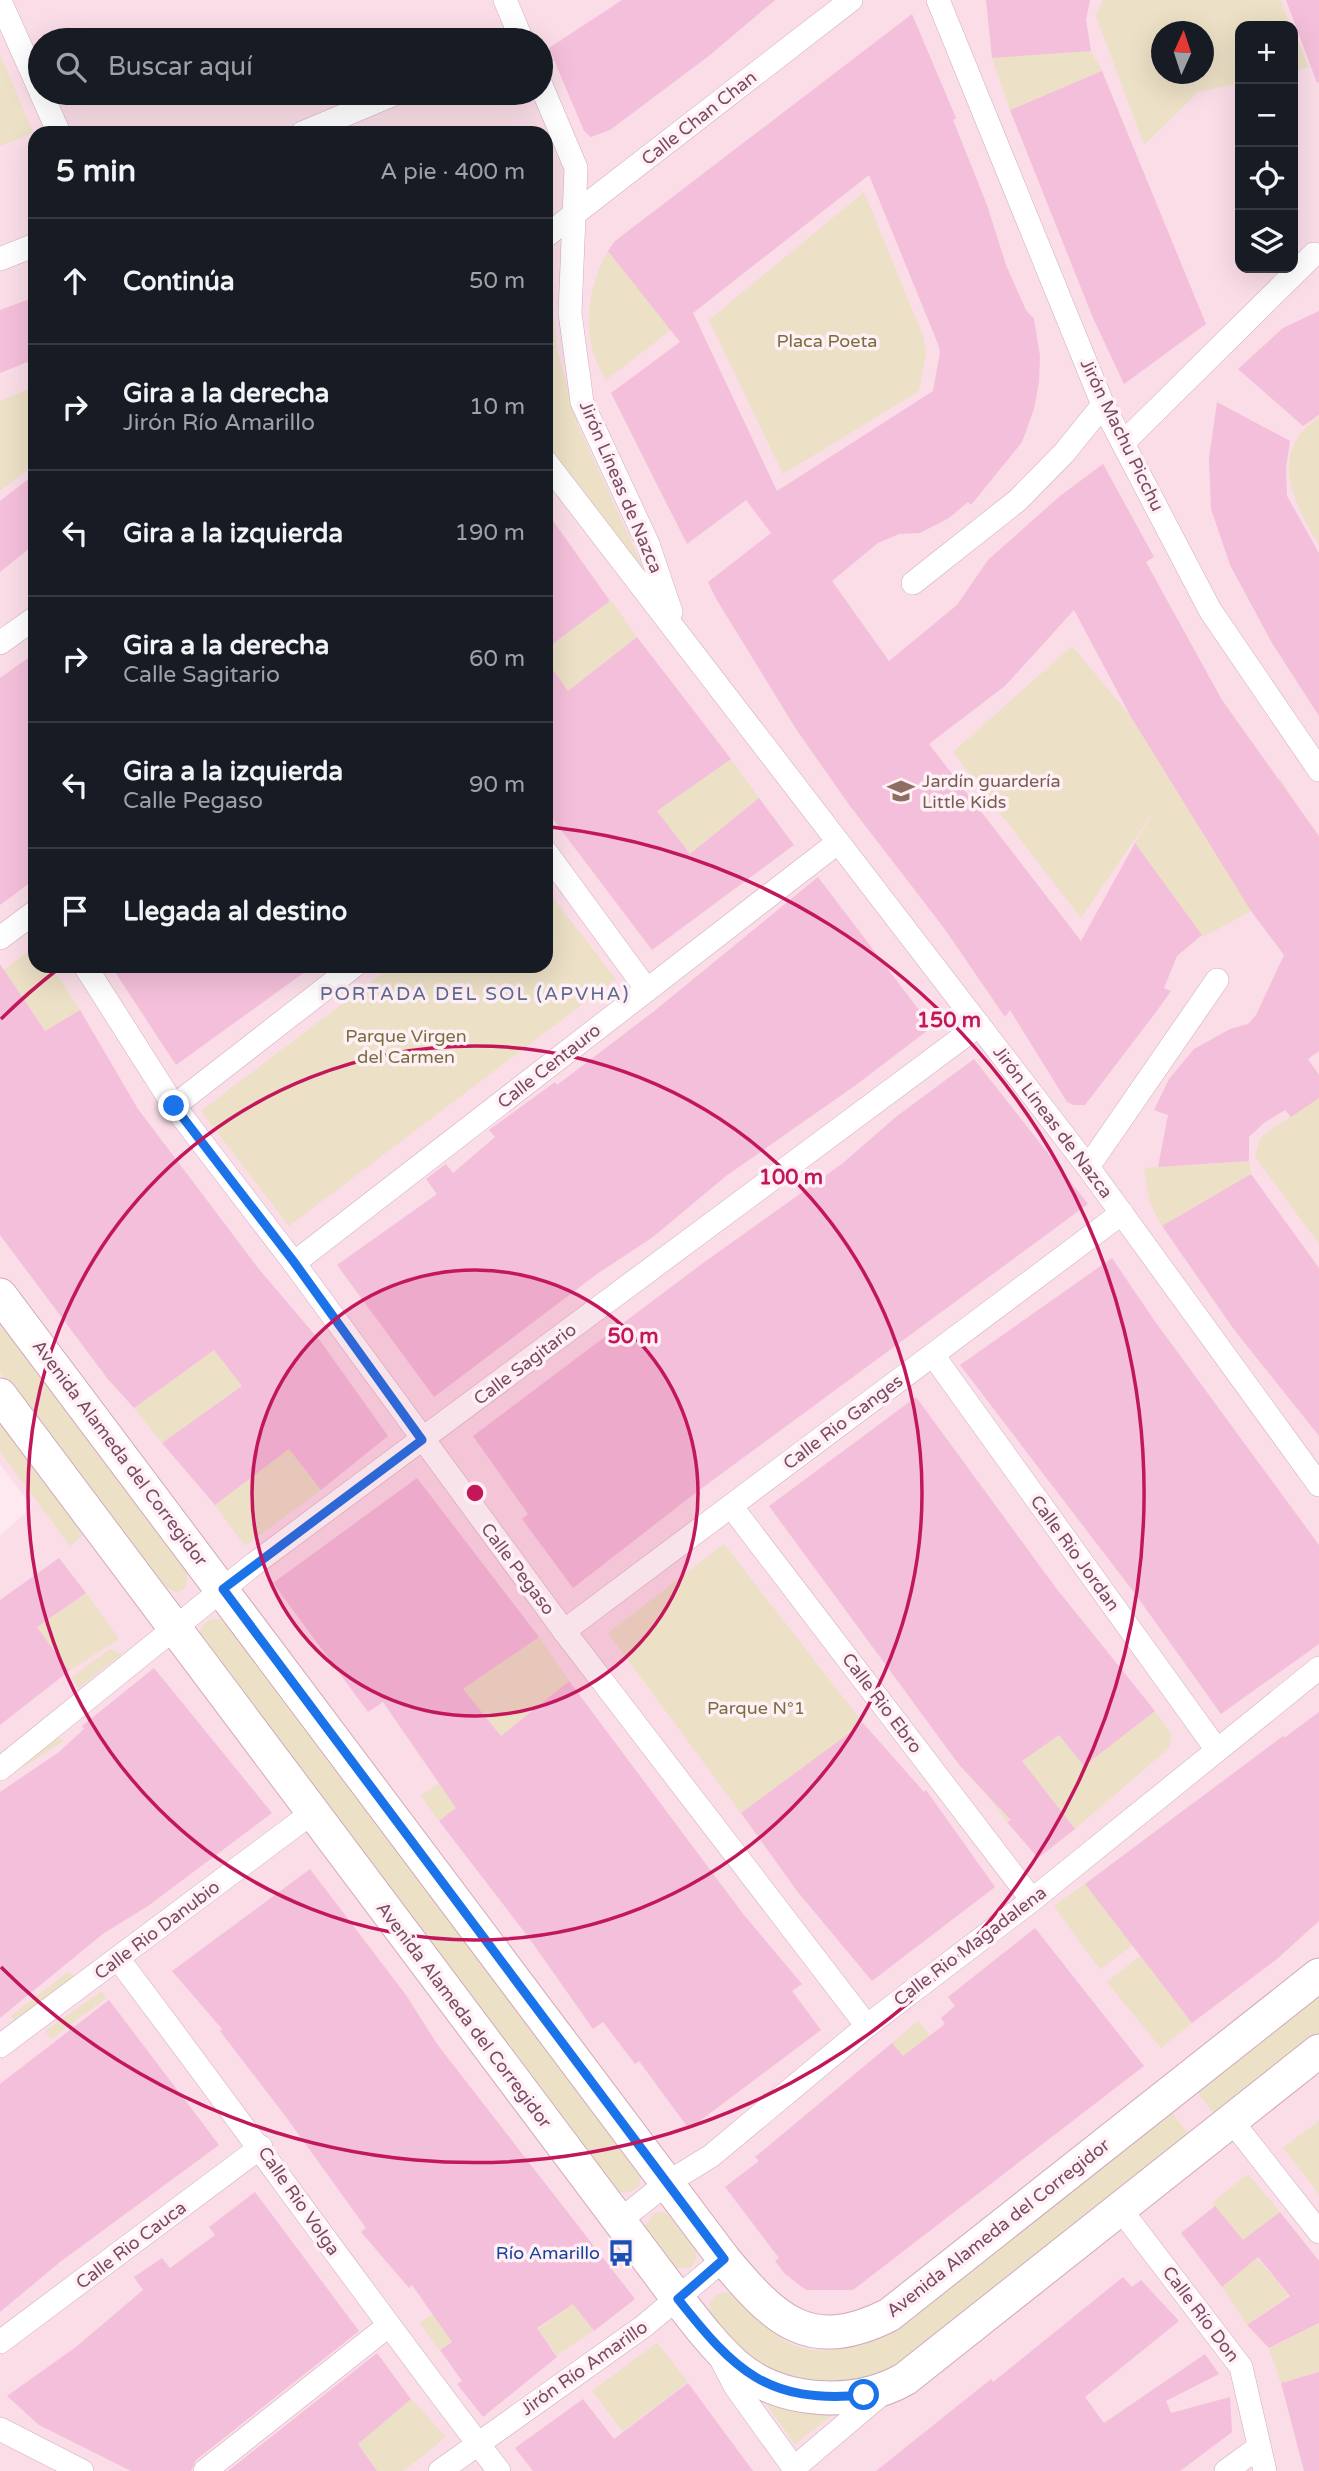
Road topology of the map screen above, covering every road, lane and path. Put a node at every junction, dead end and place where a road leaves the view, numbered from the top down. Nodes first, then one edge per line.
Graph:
1 (505, 0) edge
2 (851, 0) edge
3 (938, 0) edge
4 (2, 1) edge
5 (516, 28) edge
6 (28, 62) edge
7 (47, 105) edge
8 (368, 105) edge
9 (549, 105) edge
10 (56, 126) edge
11 (319, 126) edge
12 (575, 215) junction
13 (553, 231) edge
14 (28, 248) edge
15 (1314, 254) dead end
16 (0, 259) edge
17 (1102, 405) junction
18 (1123, 443) junction
19 (553, 471) edge
20 (913, 583) dead end
21 (28, 623) edge
22 (678, 632) junction
23 (0, 643) edge
24 (1319, 770) edge
25 (837, 843) junction
26 (553, 861) edge
27 (28, 917) edge
28 (0, 938) edge
29 (89, 973) edge
30 (345, 973) edge
31 (1217, 980) dead end
32 (647, 989) junction
33 (979, 1025) junction
34 (174, 1106) junction
35 (1088, 1167) junction
36 (1122, 1213) junction
37 (294, 1262) junction
38 (0, 1295) edge
39 (933, 1355) junction
40 (0, 1395) edge
41 (422, 1440) junction
42 (1319, 1485) edge
43 (731, 1506) junction
44 (223, 1589) junction
45 (173, 1628) junction
46 (564, 1631) junction
47 (1319, 1668) edge
48 (1217, 1750) junction
49 (0, 1769) edge
50 (313, 1812) junction
51 (1032, 1900) junction
52 (118, 1960) junction
53 (1319, 1975) edge
54 (867, 2025) junction
55 (0, 2046) edge
56 (1319, 2051) edge
57 (1231, 2120) junction
58 (261, 2147) junction
59 (667, 2183) junction
60 (1121, 2210) junction
61 (619, 2221) junction
62 (1319, 2232) edge
63 (724, 2259) junction
64 (678, 2299) junction
65 (388, 2326) junction
66 (0, 2342) edge
67 (712, 2342) junction
68 (888, 2389) junction
69 (0, 2429) edge
70 (477, 2443) junction
71 (1259, 2448) junction
72 (795, 2469) edge
73 (82, 2471) edge
74 (205, 2471) edge
75 (440, 2471) edge
76 (499, 2471) edge
77 (1226, 2471) edge
78 (1265, 2471) edge

1 - 5 street
2 - 12 street, Calle Chan Chan
3 - 17 street, Jirón Machu Picchu
4 - 6 street
7 - 10 street
8 - 11 street
9 - 12 street, Jirón Líneas de Nazca
12 - 13 street, Calle Chan Chan
12 - 22 street, Jirón Líneas de Nazca
14 - 16 street
15 - 18 street
17 - 18 street, Jirón Machu Picchu
17 - 20 street
18 - 24 street, Jirón Machu Picchu
19 - 22 street, Jirón Líneas de Nazca
21 - 23 street
22 - 25 street, Jirón Líneas de Nazca
25 - 32 street, Calle Centauro
25 - 33 street, Jirón Líneas de Nazca
26 - 32 street
27 - 28 street
29 - 34 street, Calle Pegaso
30 - 34 street
31 - 35 street
32 - 37 street, Calle Centauro
33 - 35 street, Jirón Líneas de Nazca
33 - 41 street, Calle Sagitario
34 - 37 street, Calle Pegaso
35 - 36 street, Jirón Líneas de Nazca
36 - 39 street, Calle Rio Ganges
36 - 42 street, Jirón Líneas de Nazca
37 - 41 street, Calle Pegaso
38 - 44 main road, Avenida Alameda del Corregidor
39 - 43 street, Calle Rio Ganges
39 - 48 street, Calle Rio Jordan
40 - 45 main road, Avenida Alameda del Corregidor
41 - 44 street, Calle Sagitario
41 - 46 street, Calle Pegaso
43 - 46 street, Calle Rio Ganges
43 - 51 street, Calle Rio Ebro
44 - 45 street, Calle Sagitario
44 - 59 main road, Avenida Alameda del Corregidor
45 - 49 street, Calle Sagitario
45 - 50 main road, Avenida Alameda del Corregidor
46 - 54 street, Calle Pegaso
47 - 48 street, Calle Rio Magadalena
48 - 51 street, Calle Rio Magadalena
50 - 52 street, Calle Rio Danubio
50 - 61 main road, Avenida Alameda del Corregidor
51 - 54 street, Calle Rio Magadalena
52 - 55 street, Calle Rio Danubio
52 - 58 street, Calle Rio Volga
53 - 63 main road, Avenida Alameda del Corregidor
54 - 59 street, Calle Rio Magadalena
56 - 57 main road, Avenida Alameda del Corregidor
57 - 60 main road, Avenida Alameda del Corregidor
57 - 62 street
58 - 65 street, Calle Rio Volga
58 - 66 street, Calle Rio Cauca
59 - 61 street, Calle Rio Magadalena
59 - 63 main road, Avenida Alameda del Corregidor
60 - 68 main road, Avenida Alameda del Corregidor
60 - 71 street, Calle Río Don
61 - 64 main road, Avenida Alameda del Corregidor
63 - 64 street, Jirón Río Amarillo
64 - 67 main road, Avenida Alameda del Corregidor
64 - 70 street, Jirón Río Amarillo
65 - 70 street, Calle Rio Volga
65 - 74 street
67 - 68 main road, Avenida Alameda del Corregidor
67 - 72 street
68 - 72 street
69 - 73 street
70 - 75 street, Jirón Río Amarillo
70 - 76 street, Calle Rio Volga
71 - 77 street
71 - 78 street, Calle Río Don

